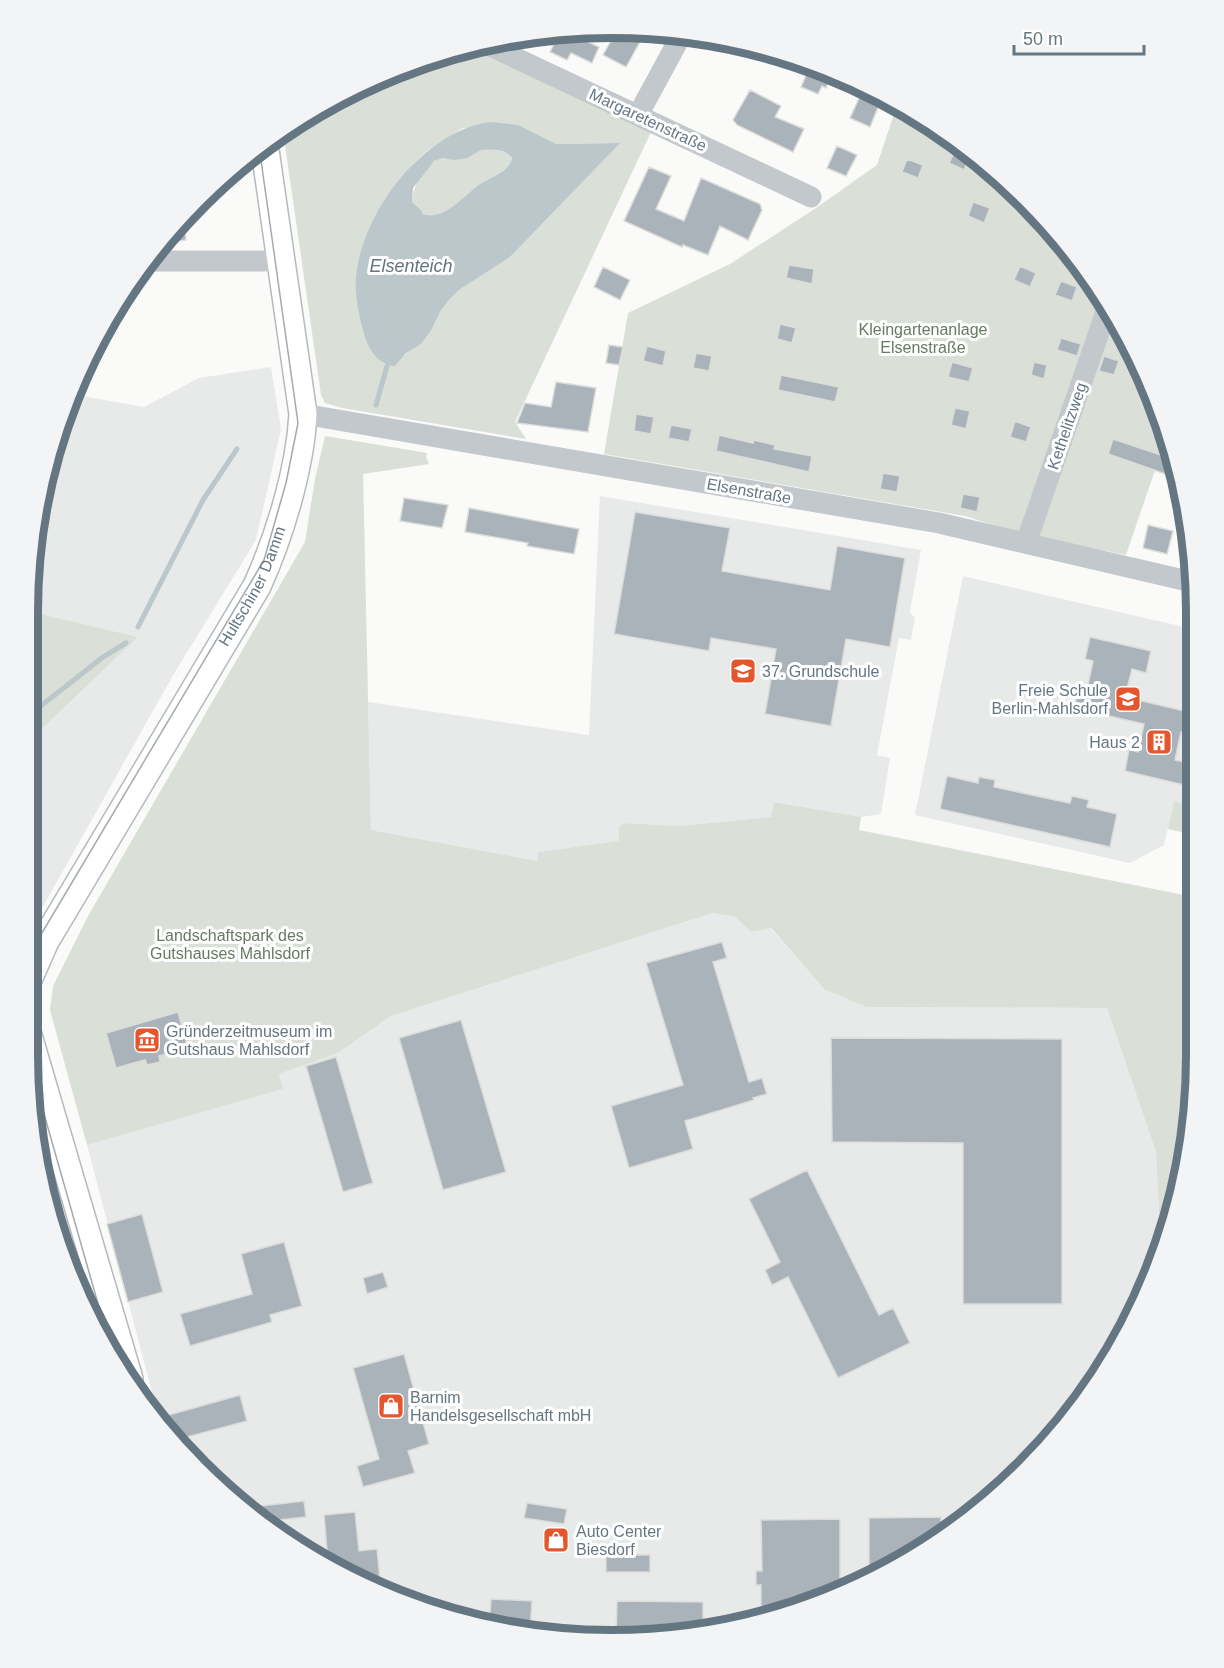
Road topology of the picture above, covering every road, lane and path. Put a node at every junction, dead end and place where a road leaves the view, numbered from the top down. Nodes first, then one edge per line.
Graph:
1 (677, 41) edge
2 (498, 49) edge
3 (638, 115) junction
4 (265, 154) edge
5 (811, 197) dead end
6 (280, 259) junction
7 (157, 261) edge
8 (1105, 316) edge
9 (303, 414) junction
10 (1026, 543) junction
11 (1185, 580) edge
12 (38, 957) edge
13 (38, 1071) edge
14 (122, 1356) edge

1 - 3 street
2 - 3 street, Margaretenstraße
3 - 5 street, Margaretenstraße
4 - 6 main road, Hultschiner Damm
6 - 7 street
6 - 9 main road, Hultschiner Damm
8 - 10 street, Kethelitzweg
9 - 10 street, Elsenstraße
9 - 12 main road, Hultschiner Damm
10 - 11 street, Elsenstraße
13 - 14 main road

